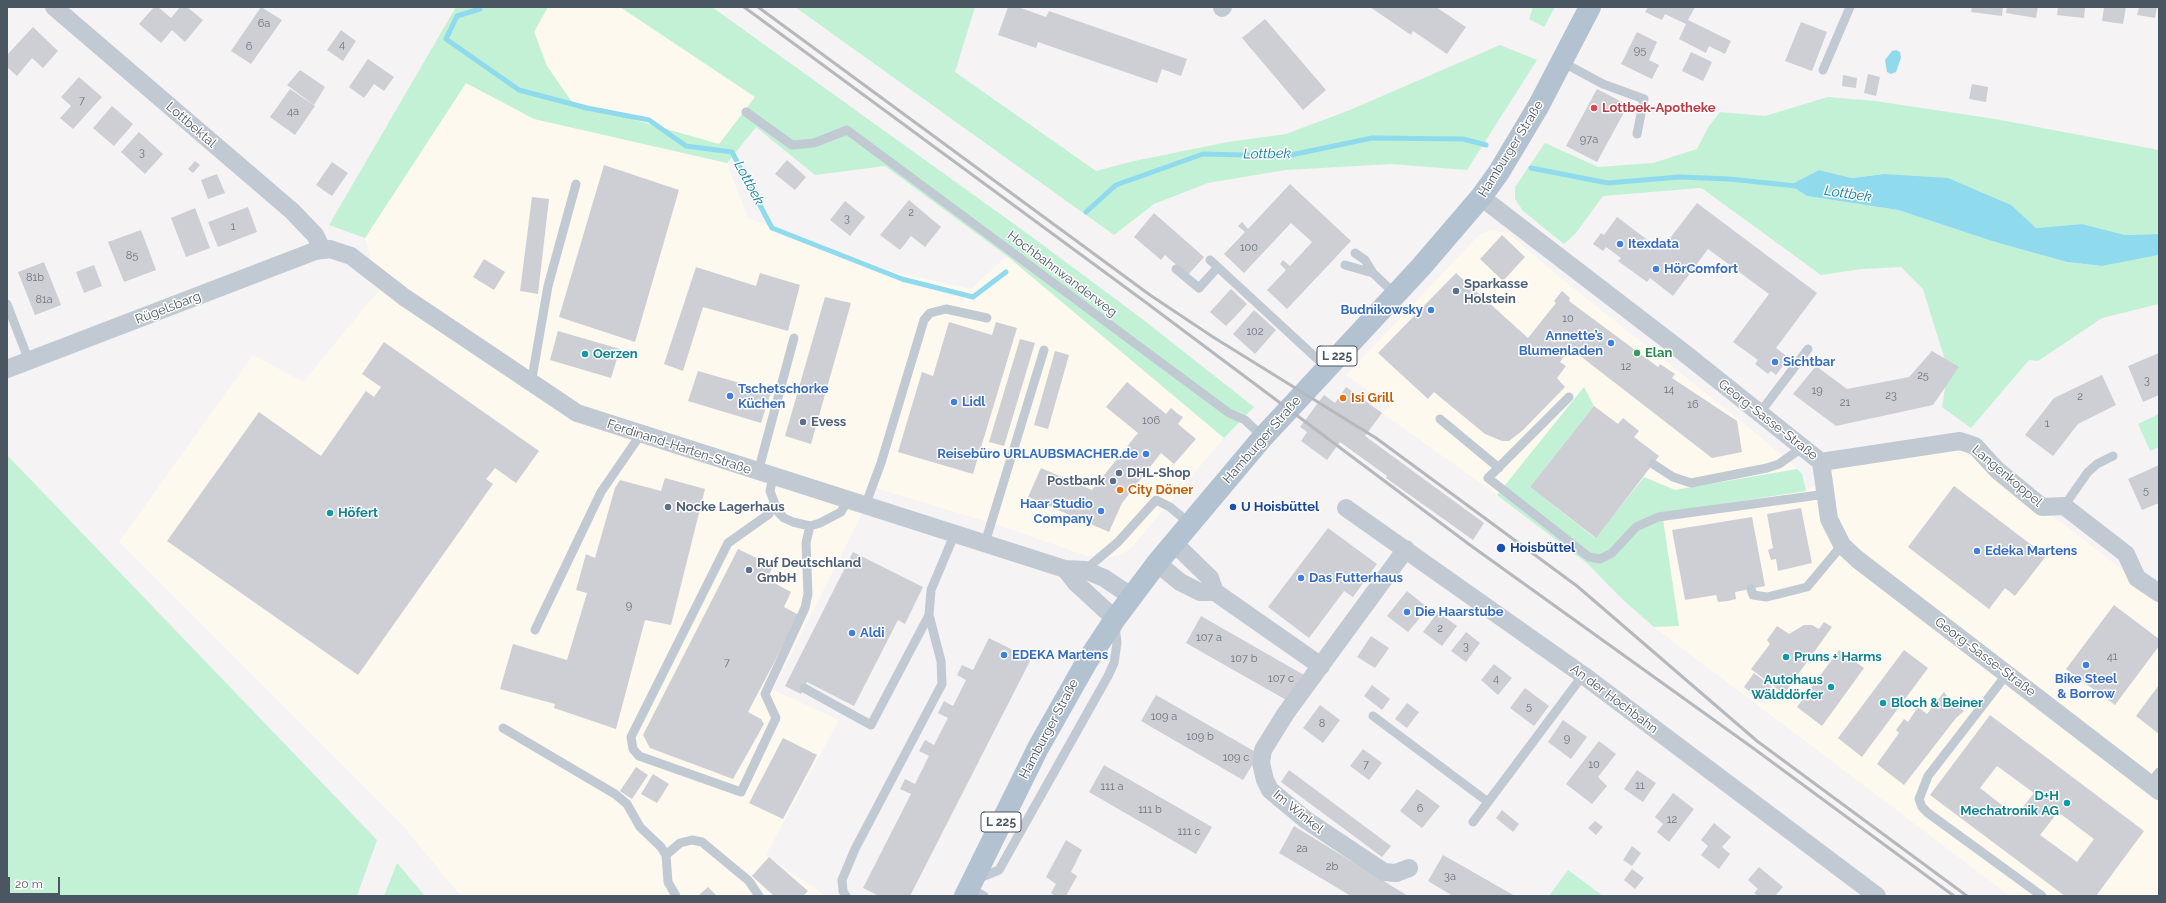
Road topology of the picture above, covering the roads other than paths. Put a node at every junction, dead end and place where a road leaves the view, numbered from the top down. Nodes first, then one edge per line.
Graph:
1 (54, 7) edge
2 (1590, 7) edge
3 (1850, 7) edge
4 (1562, 62) junction
5 (1823, 70) dead end
6 (746, 112) dead end
7 (1637, 134) dead end
8 (576, 184) dead end
9 (1481, 197) junction
10 (326, 249) junction
11 (1355, 253) dead end
12 (1210, 260) dead end
13 (1345, 265) dead end
14 (1218, 267) junction
15 (1176, 270) dead end
16 (1373, 273) junction
17 (1396, 295) junction
18 (7, 304) edge
19 (987, 318) dead end
20 (794, 338) dead end
21 (1808, 349) dead end
22 (1044, 350) dead end
23 (28, 361) junction
24 (1326, 368) junction
25 (7, 369) edge
26 (531, 384) junction
27 (1569, 397) dead end
28 (1760, 414) junction
29 (1440, 419) dead end
30 (641, 434) junction
31 (1262, 437) junction
32 (1803, 448) junction
33 (2113, 456) dead end
34 (1821, 462) junction
35 (1653, 464) dead end
36 (1499, 468) junction
37 (766, 474) junction
38 (1826, 494) junction
39 (848, 500) junction
40 (774, 502) junction
41 (865, 506) junction
42 (2064, 506) junction
43 (1346, 508) dead end
44 (1189, 523) junction
45 (810, 526) junction
46 (955, 533) junction
47 (985, 543) junction
48 (1174, 543) junction
49 (1842, 545) junction
50 (1406, 550) junction
51 (1157, 563) junction
52 (1066, 568) junction
53 (1085, 570) junction
54 (1751, 589) dead end
55 (1215, 592) junction
56 (2159, 594) edge
57 (1131, 596) junction
58 (929, 615) junction
59 (1115, 619) junction
60 (534, 630) dead end
61 (1321, 666) junction
62 (2007, 674) junction
63 (1583, 675) junction
64 (804, 688) dead end
65 (1373, 716) dead end
66 (503, 728) dead end
67 (2156, 783) edge
68 (1488, 802) junction
69 (1473, 822) dead end
70 (666, 855) junction
71 (1409, 868) dead end
72 (972, 890) edge
73 (676, 896) edge
74 (759, 896) edge
75 (846, 896) edge
76 (1877, 896) edge
77 (2042, 896) edge

1 - 10 street, Lottbektal
2 - 4 main road, Hamburger Straße / L 225
3 - 5 lane
4 - 7 lane
4 - 9 main road, Hamburger Straße / L 225
6 - 31 lane, Hochbahnwanderweg
8 - 26 lane
9 - 17 main road, Hamburger Straße / L 225
9 - 28 street, Georg-Sasse-Straße
10 - 23 street, Rügelsbarg
10 - 26 street, Ferdinand-Harten-Straße
11 - 16 lane
12 - 14 lane
13 - 16 lane
14 - 15 lane
14 - 24 lane
16 - 17 lane
17 - 24 main road, Hamburger Straße / L 225
18 - 23 lane
19 - 41 lane
20 - 37 lane
21 - 28 lane
22 - 47 lane
23 - 25 street, Rügelsbarg
24 - 31 main road, Hamburger Straße / L 225
26 - 30 street, Ferdinand-Harten-Straße
27 - 36 lane
28 - 32 street, Georg-Sasse-Straße
29 - 36 lane
30 - 37 street, Ferdinand-Harten-Straße
30 - 60 lane
31 - 44 main road, Hamburger Straße / L 225
32 - 34 street, Georg-Sasse-Straße
32 - 35 lane
33 - 42 lane
34 - 38 street, Georg-Sasse-Straße
34 - 42 street, Langenkoppel
36 - 38 lane
37 - 39 street, Ferdinand-Harten-Straße
37 - 40 lane
38 - 49 street, Georg-Sasse-Straße
39 - 41 street, Ferdinand-Harten-Straße
39 - 45 lane
40 - 45 lane
40 - 45 lane
41 - 46 street, Ferdinand-Harten-Straße
42 - 56 street
43 - 50 street, An der Hochbahn
44 - 48 main road, Hamburger Straße / L 225
44 - 53 lane
46 - 47 street, Ferdinand-Harten-Straße
46 - 58 lane
47 - 52 street, Ferdinand-Harten-Straße
48 - 51 main road, Hamburger Straße / L 225
48 - 55 street
49 - 54 lane
49 - 62 street, Georg-Sasse-Straße
50 - 61 street, Im Winkel
50 - 63 street, An der Hochbahn
51 - 55 street
51 - 57 main road, Hamburger Straße / L 225
52 - 53 street, Ferdinand-Harten-Straße
52 - 59 street
53 - 57 street, Ferdinand-Harten-Straße
55 - 61 street
57 - 59 main road, Hamburger Straße / L 225
58 - 64 lane
58 - 75 lane
59 - 72 main road, Hamburger Straße / L 225
61 - 71 street, Im Winkel
62 - 67 street, Georg-Sasse-Straße
62 - 77 lane
63 - 68 lane
63 - 76 street, An der Hochbahn
65 - 68 lane
66 - 70 lane
68 - 69 lane
70 - 73 lane
70 - 74 lane

